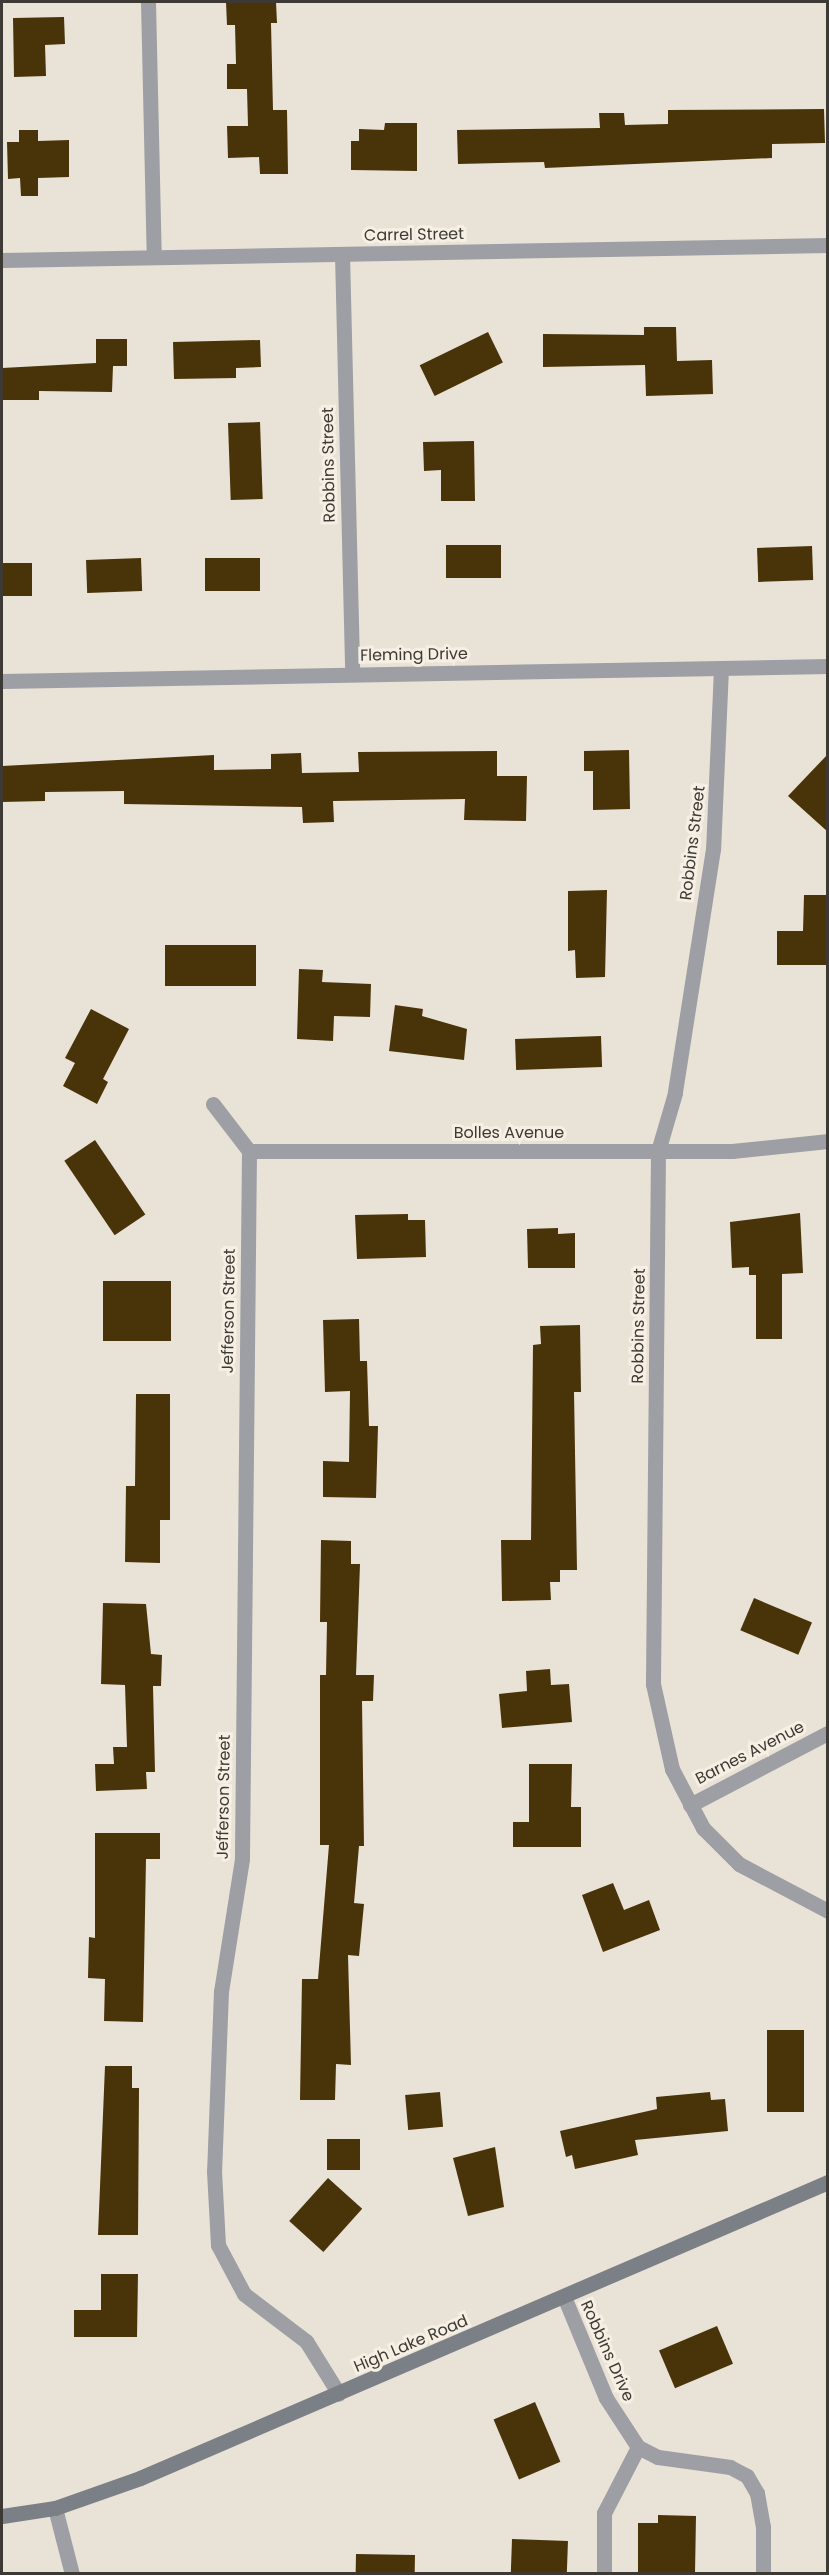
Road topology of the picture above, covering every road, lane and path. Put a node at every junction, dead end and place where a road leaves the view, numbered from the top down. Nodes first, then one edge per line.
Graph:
1 (148, 2) edge
2 (828, 244) edge
3 (342, 254) junction
4 (154, 257) junction
5 (2, 260) edge
6 (828, 666) edge
7 (721, 668) junction
8 (351, 674) junction
9 (2, 681) edge
10 (213, 1104) dead end
11 (828, 1141) edge
12 (249, 1151) junction
13 (658, 1151) junction
14 (828, 1733) edge
15 (690, 1804) junction
16 (828, 1911) edge
17 (828, 2182) edge
18 (564, 2300) junction
19 (339, 2394) junction
20 (638, 2447) junction
21 (55, 2508) junction
22 (2, 2516) edge
23 (72, 2574) edge
24 (604, 2574) edge
25 (763, 2574) edge

1 - 4 street
2 - 3 street, Carrel Street
3 - 4 street, Carrel Street
3 - 8 street, Robbins Street
4 - 5 street, Carrel Street
6 - 7 street, Fleming Drive
7 - 8 street, Fleming Drive
7 - 13 street, Robbins Street
8 - 9 street, Fleming Drive
10 - 12 street
11 - 13 street, Bolles Avenue
12 - 13 street, Bolles Avenue
12 - 19 street, Jefferson Street
13 - 15 street, Robbins Street
14 - 15 street, Barnes Avenue
15 - 16 street, Robbins Street
17 - 18 street, High Lake Road
18 - 19 street, High Lake Road
18 - 20 street, Robbins Drive
19 - 21 street, High Lake Road
20 - 24 street
20 - 25 street
21 - 22 street, High Lake Road
21 - 23 street

